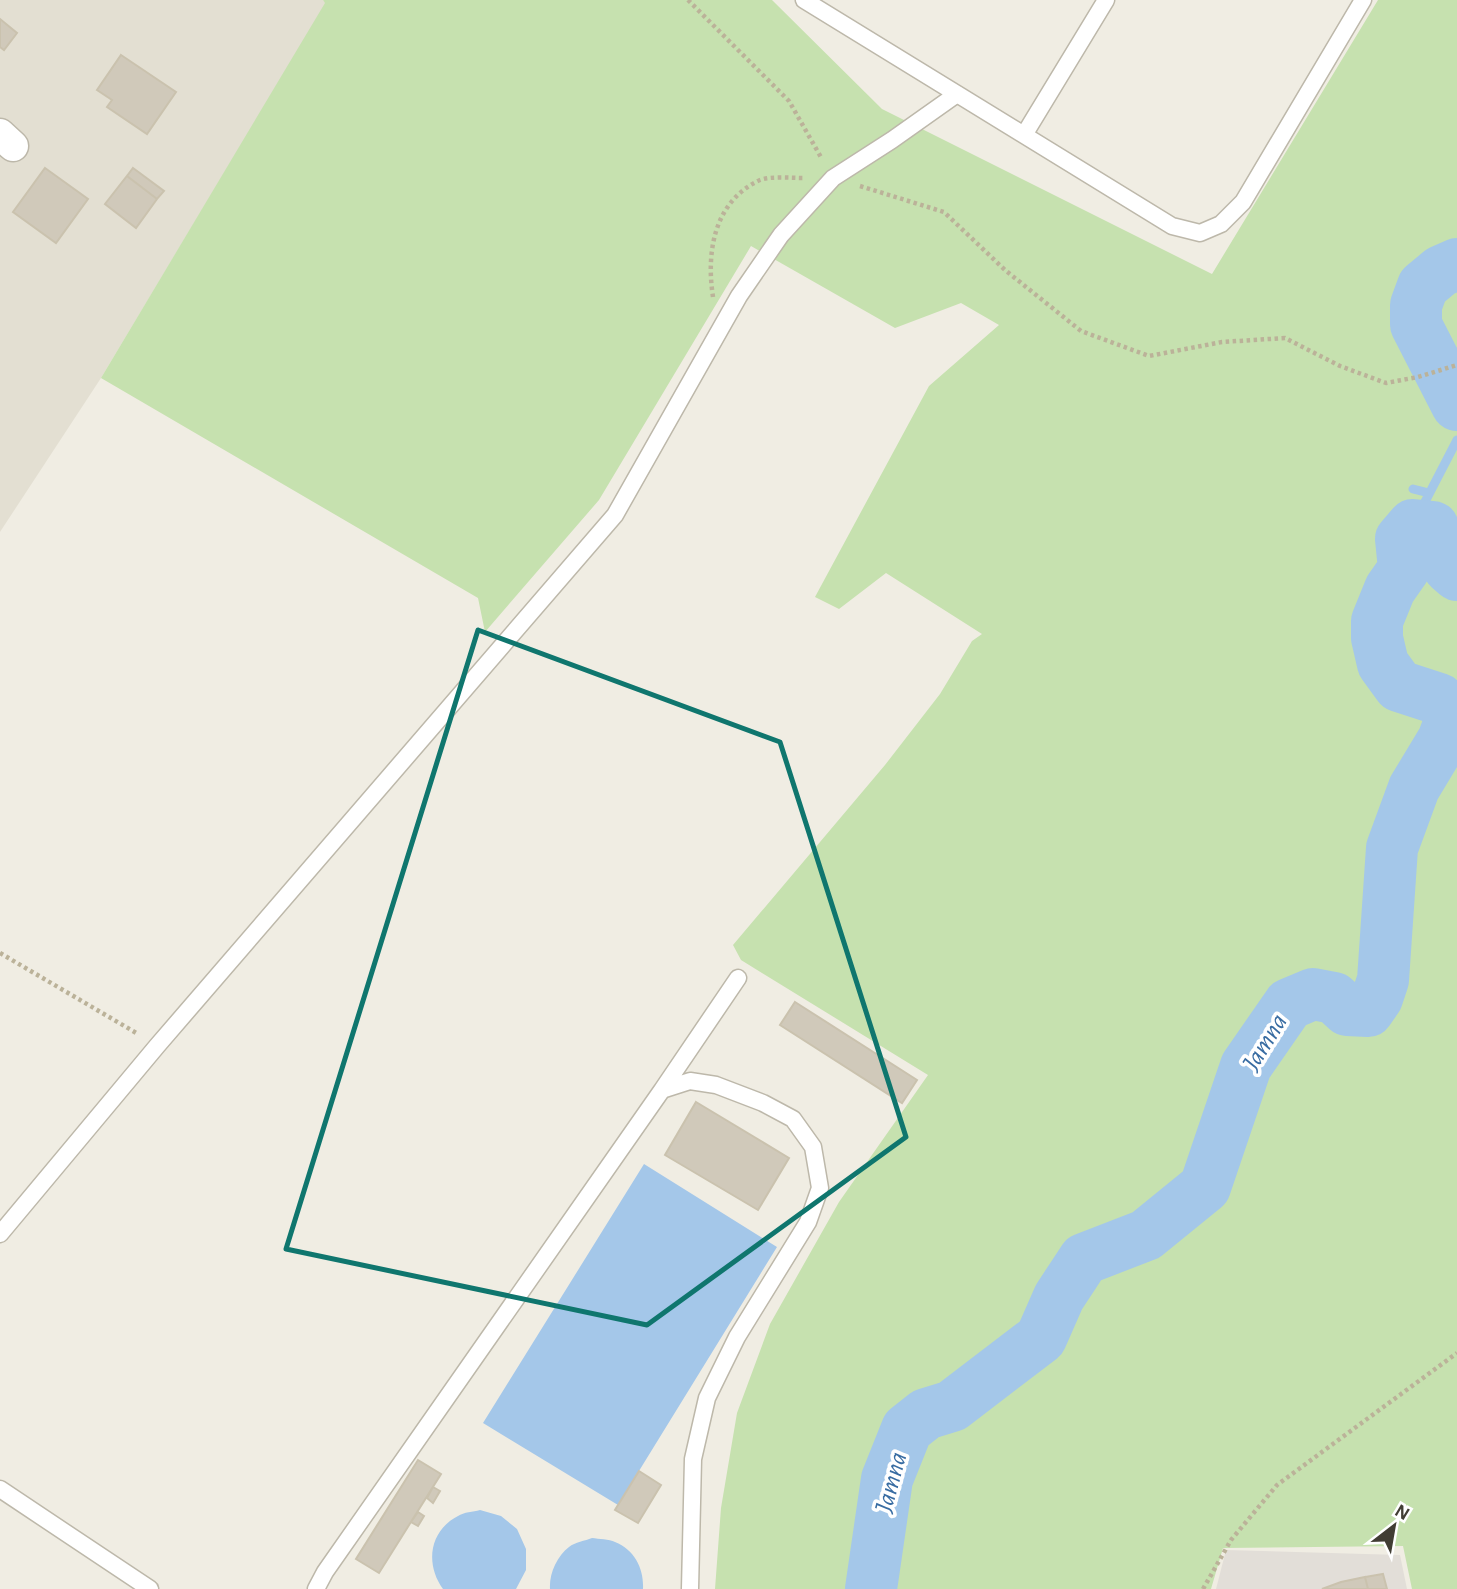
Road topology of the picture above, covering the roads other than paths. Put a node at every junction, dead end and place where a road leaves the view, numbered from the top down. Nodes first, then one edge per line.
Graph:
1 (804, 0) edge
2 (1106, 0) edge
3 (1363, 0) edge
4 (957, 94) junction
5 (1024, 135) junction
6 (738, 978) dead end
7 (662, 1090) junction
8 (0, 1234) edge
9 (0, 1489) edge
10 (150, 1589) edge
11 (316, 1589) edge
12 (690, 1589) edge

1 - 4 lane
2 - 5 lane
3 - 5 lane
4 - 5 lane
4 - 8 lane
6 - 7 lane
7 - 11 lane
7 - 12 lane
9 - 10 lane

